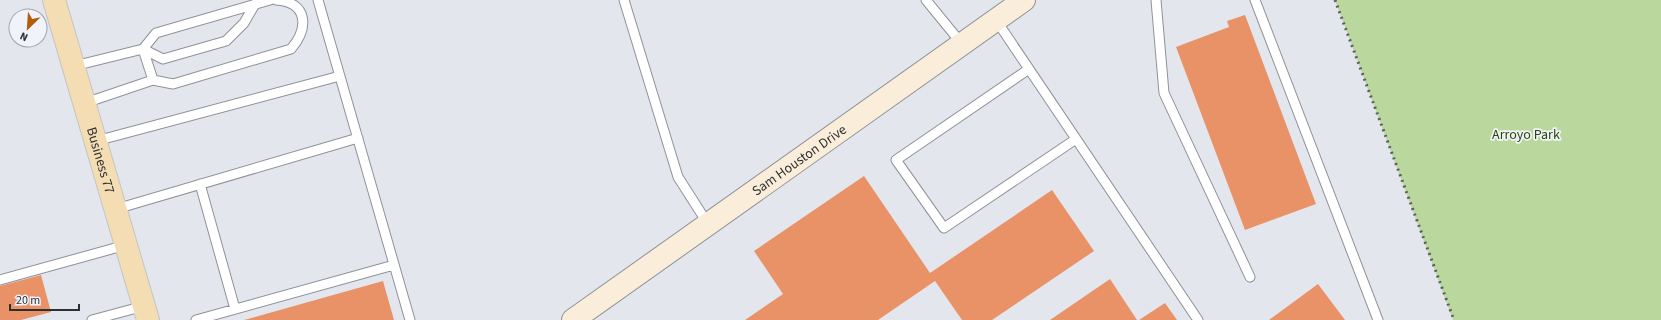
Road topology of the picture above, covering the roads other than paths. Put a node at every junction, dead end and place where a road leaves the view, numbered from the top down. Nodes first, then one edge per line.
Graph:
1 (54, 0) edge
2 (270, 0) edge
3 (276, 0) edge
4 (318, 0) edge
5 (624, 0) edge
6 (926, 0) edge
7 (1024, 0) edge
8 (1156, 0) edge
9 (1255, 0) edge
10 (255, 4) junction
11 (996, 20) junction
12 (962, 44) junction
13 (143, 49) junction
14 (74, 66) junction
15 (1029, 69) junction
16 (340, 76) junction
17 (152, 80) junction
18 (85, 103) junction
19 (358, 138) junction
20 (1076, 138) junction
21 (96, 141) junction
22 (200, 184) junction
23 (116, 209) junction
24 (708, 224) junction
25 (126, 245) junction
26 (394, 265) junction
27 (1250, 277) dead end
28 (0, 280) edge
29 (235, 309) junction
30 (146, 313) edge
31 (92, 320) edge
32 (196, 320) edge
33 (410, 320) edge
34 (573, 320) edge
35 (1198, 320) edge
36 (1378, 320) edge

1 - 14 main road, Business 77
2 - 10 lane
3 - 17 lane
4 - 16 lane
5 - 24 lane
6 - 12 lane
7 - 11 street, Sam Houston Drive
8 - 27 lane
9 - 36 lane
10 - 13 lane
10 - 13 lane
11 - 12 street, Sam Houston Drive
11 - 15 lane
12 - 24 street, Sam Houston Drive
13 - 14 lane
13 - 17 lane
14 - 18 main road, Business 77
15 - 20 lane
15 - 20 lane
16 - 19 lane
16 - 21 lane
17 - 18 lane
18 - 21 main road, Business 77
19 - 22 lane
19 - 26 lane
20 - 35 lane
21 - 23 main road, Business 77
22 - 23 lane
22 - 29 lane
23 - 25 main road, Business 77
24 - 34 street, Sam Houston Drive
25 - 28 lane
25 - 30 main road, Business 77
26 - 29 lane
26 - 33 lane
29 - 32 lane
30 - 31 lane

